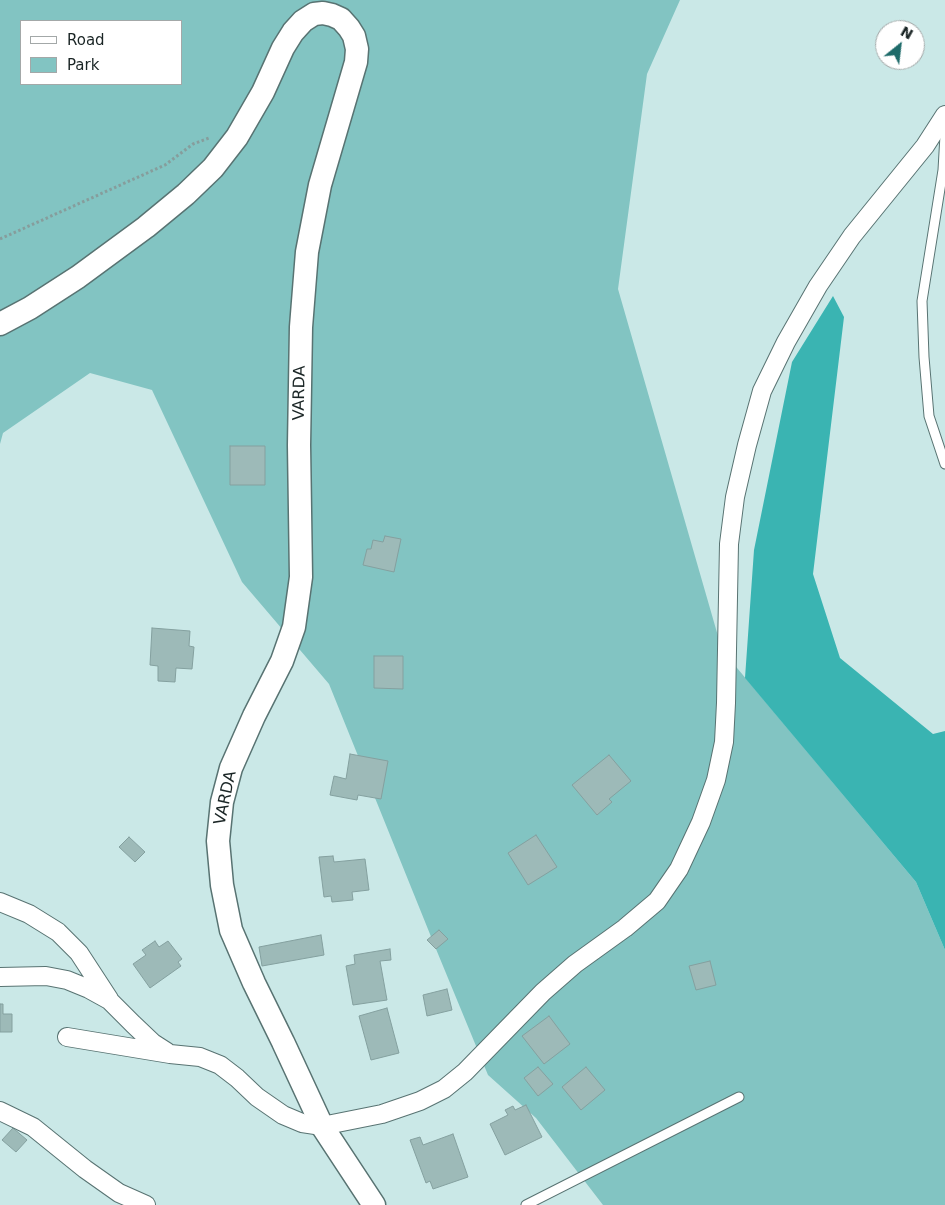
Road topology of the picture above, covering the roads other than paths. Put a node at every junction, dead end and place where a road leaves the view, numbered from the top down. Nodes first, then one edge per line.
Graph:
1 (945, 115) edge
2 (945, 136) edge
3 (0, 324) edge
4 (945, 464) edge
5 (0, 902) edge
6 (0, 977) edge
7 (109, 1000) junction
8 (66, 1038) dead end
9 (170, 1054) junction
10 (739, 1098) dead end
11 (0, 1111) edge
12 (322, 1126) junction
13 (146, 1205) edge
14 (374, 1205) edge
15 (526, 1205) edge

1 - 12 street
2 - 4 lane
3 - 12 street, VARDA
5 - 7 street
6 - 7 street
7 - 9 street
8 - 9 street
9 - 12 street
10 - 15 lane
11 - 13 street
12 - 14 street, VARDA

